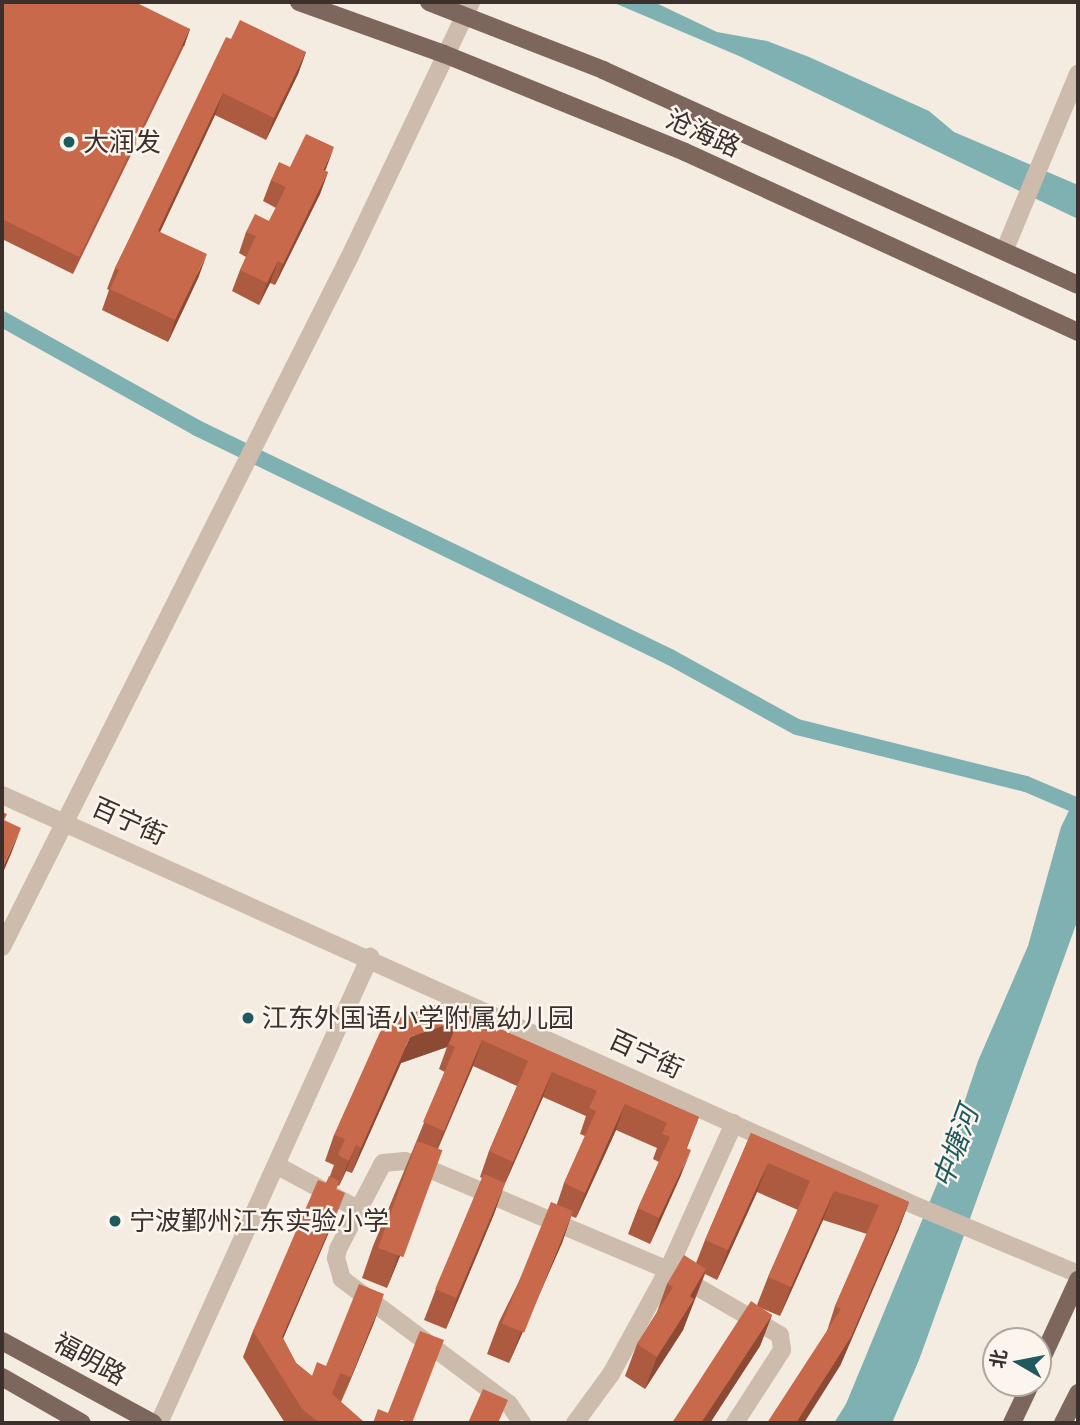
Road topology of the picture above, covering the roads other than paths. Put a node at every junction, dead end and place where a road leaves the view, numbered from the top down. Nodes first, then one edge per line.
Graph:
1 (299, 2) edge
2 (429, 2) edge
3 (468, 8) edge
4 (444, 54) junction
5 (1078, 74) edge
6 (1005, 250) junction
7 (1078, 285) edge
8 (1078, 332) edge
9 (2, 795) edge
10 (65, 822) junction
11 (2, 947) edge
12 (370, 957) junction
13 (734, 1123) junction
14 (276, 1165) junction
15 (356, 1208) junction
16 (668, 1270) junction
17 (1078, 1273) edge
18 (1078, 1280) edge
19 (1052, 1337) edge
20 (2, 1341) edge
21 (2, 1377) edge
22 (1078, 1393) edge
23 (1024, 1397) edge
24 (82, 1423) edge
25 (153, 1423) edge
26 (159, 1423) edge
27 (522, 1423) edge
28 (575, 1423) edge
29 (736, 1423) edge
30 (1012, 1423) edge
31 (1063, 1423) edge

1 - 4 main road, 沧海路
2 - 3 main road, 沧海路
3 - 4 street
3 - 6 main road, 沧海路
4 - 8 main road, 沧海路
4 - 10 street
5 - 6 street
6 - 7 main road, 沧海路
9 - 10 street, 百宁街
10 - 11 street
10 - 12 street, 百宁街
12 - 13 street, 百宁街
12 - 14 street
13 - 16 street
13 - 17 street, 百宁街
14 - 15 street
14 - 26 street
15 - 16 street
15 - 27 street
16 - 28 street
16 - 29 street
18 - 19 main road
20 - 25 main road, 福明路
21 - 24 main road
22 - 31 main road
23 - 30 main road

